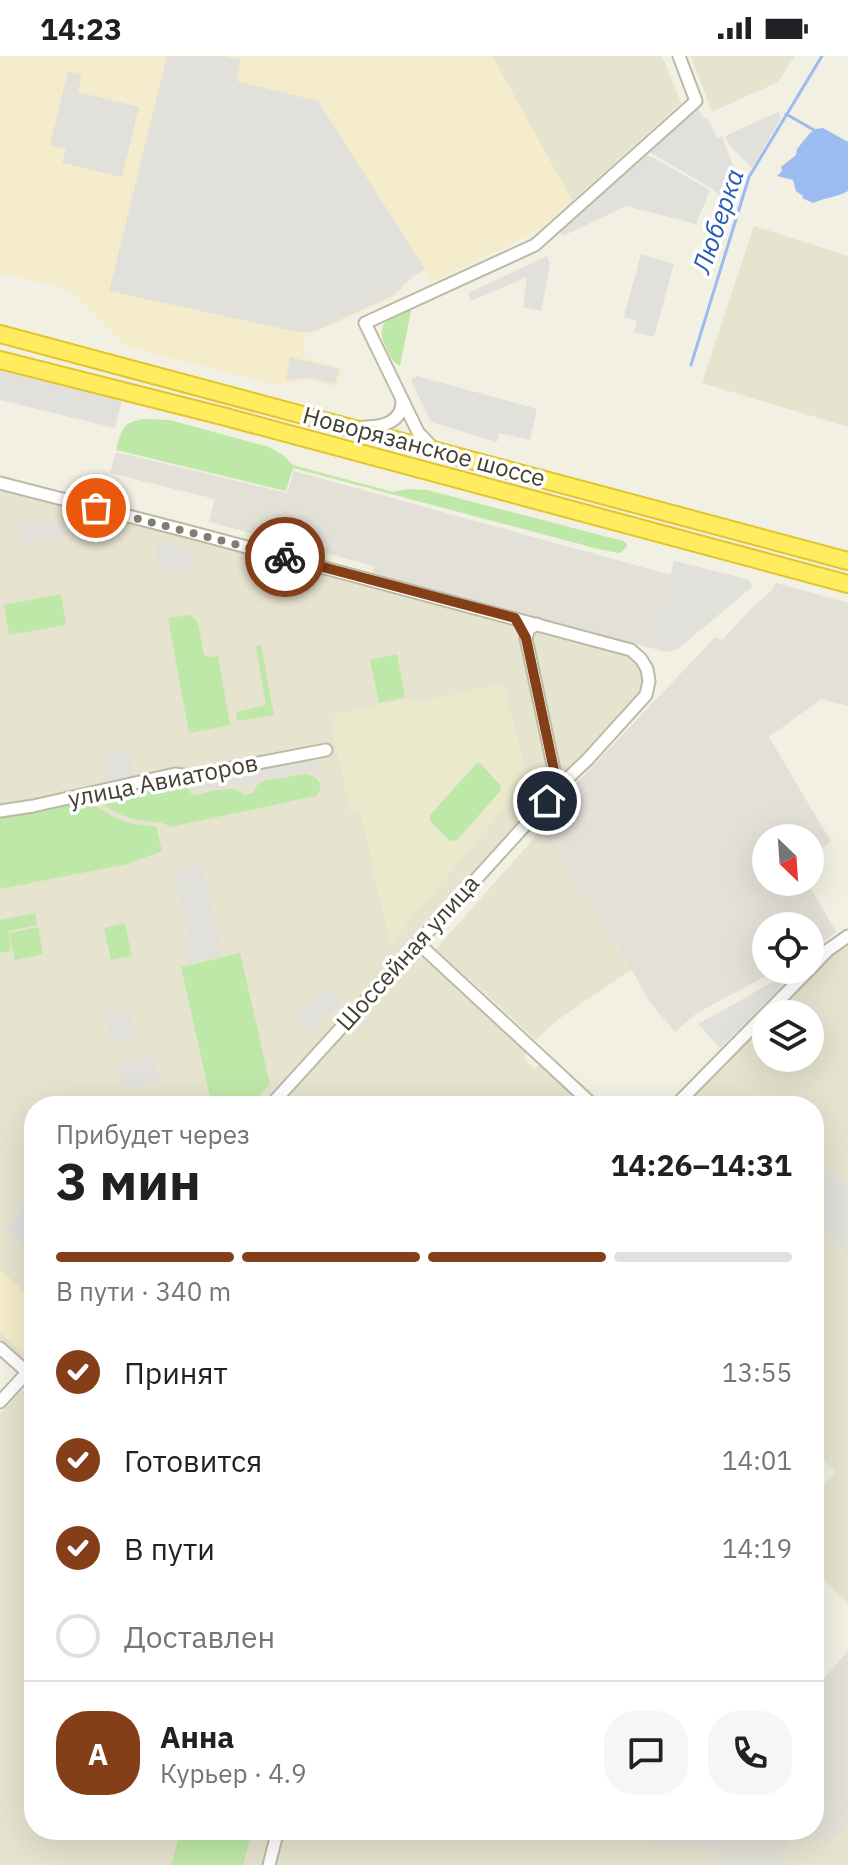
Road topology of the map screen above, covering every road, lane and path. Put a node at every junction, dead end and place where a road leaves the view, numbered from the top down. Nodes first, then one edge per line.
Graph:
1 (679, 56) edge
2 (383, 313) junction
3 (0, 334) edge
4 (379, 350) junction
5 (0, 360) edge
6 (402, 399) junction
7 (347, 426) junction
8 (444, 452) junction
9 (0, 483) edge
10 (848, 561) edge
11 (848, 584) edge
12 (515, 618) junction
13 (537, 624) junction
14 (526, 638) junction
15 (326, 750) dead end
16 (551, 754) junction
17 (587, 760) junction
18 (547, 801) junction
19 (0, 811) edge
20 (848, 936) edge
21 (418, 943) junction
22 (824, 954) edge
23 (796, 984) edge
24 (279, 1096) edge
25 (583, 1096) edge
26 (685, 1096) edge
27 (0, 1348) edge
28 (24, 1365) edge
29 (24, 1376) edge
30 (0, 1402) edge
31 (275, 1840) edge
32 (269, 1865) edge

1 - 2 street
2 - 4 street
2 - 4 street
3 - 7 highway, Новорязанское шоссе
4 - 6 street
5 - 11 highway, Новорязанское шоссе
6 - 7 street
6 - 8 street
7 - 8 highway, Новорязанское шоссе
8 - 10 highway, Новорязанское шоссе
9 - 12 street, Шоссейная улица
12 - 13 street, Шоссейная улица
12 - 14 street
13 - 14 street
13 - 17 street, Шоссейная улица
14 - 16 street
15 - 19 street, улица Авиаторов
16 - 17 street
16 - 18 street
17 - 18 street, Шоссейная улица
18 - 21 street, Шоссейная улица
20 - 22 street
21 - 24 street, Шоссейная улица
21 - 25 street
23 - 26 street
27 - 28 street
29 - 30 street
31 - 32 street

